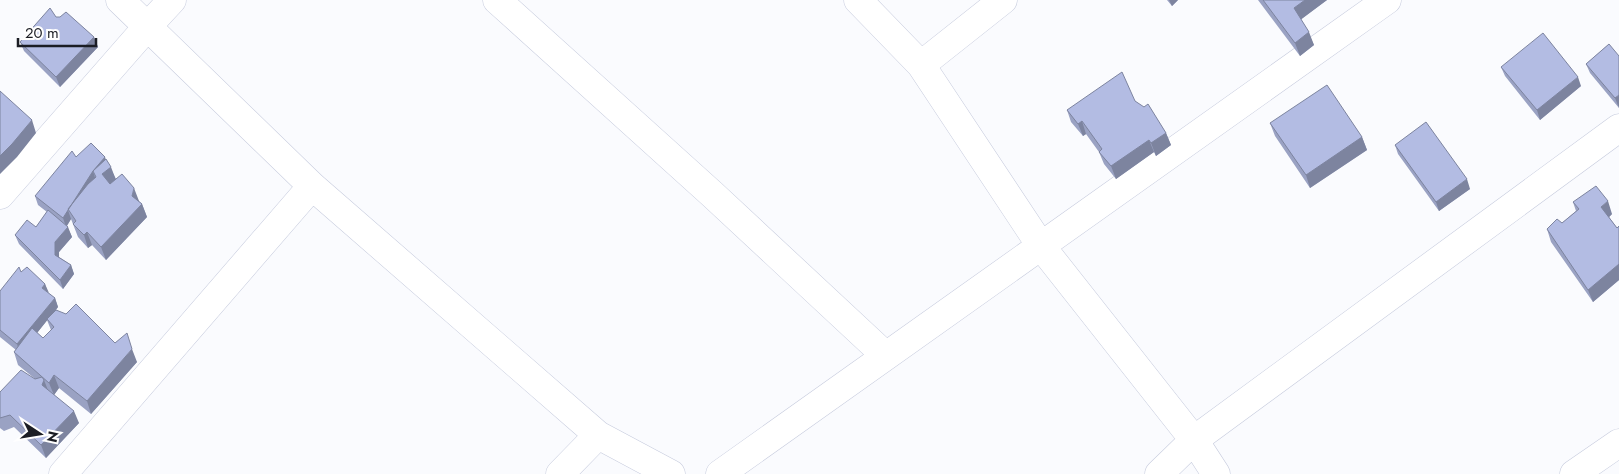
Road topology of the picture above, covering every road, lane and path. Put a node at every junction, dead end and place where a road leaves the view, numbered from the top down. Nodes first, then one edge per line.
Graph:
1 (120, 0) edge
2 (172, 0) edge
3 (497, 0) edge
4 (858, 0) edge
5 (1003, 0) edge
6 (1387, 0) edge
7 (147, 27) junction
8 (920, 65) junction
9 (1619, 128) edge
10 (312, 186) junction
11 (0, 195) edge
12 (1041, 246) junction
13 (886, 356) junction
14 (598, 435) junction
15 (1194, 440) junction
16 (1619, 443) edge
17 (63, 474) edge
18 (560, 474) edge
19 (670, 474) edge
20 (720, 474) edge
21 (1159, 474) edge
22 (1216, 474) edge
23 (1574, 474) edge

1 - 7 street
2 - 7 street
3 - 13 street
4 - 8 street
5 - 8 street
6 - 12 street
7 - 10 street
7 - 11 street
8 - 12 street
9 - 15 street
10 - 14 street
10 - 17 street
12 - 13 street
12 - 15 street
13 - 20 street
14 - 18 street
14 - 19 street
15 - 21 street
15 - 22 street
16 - 23 street

